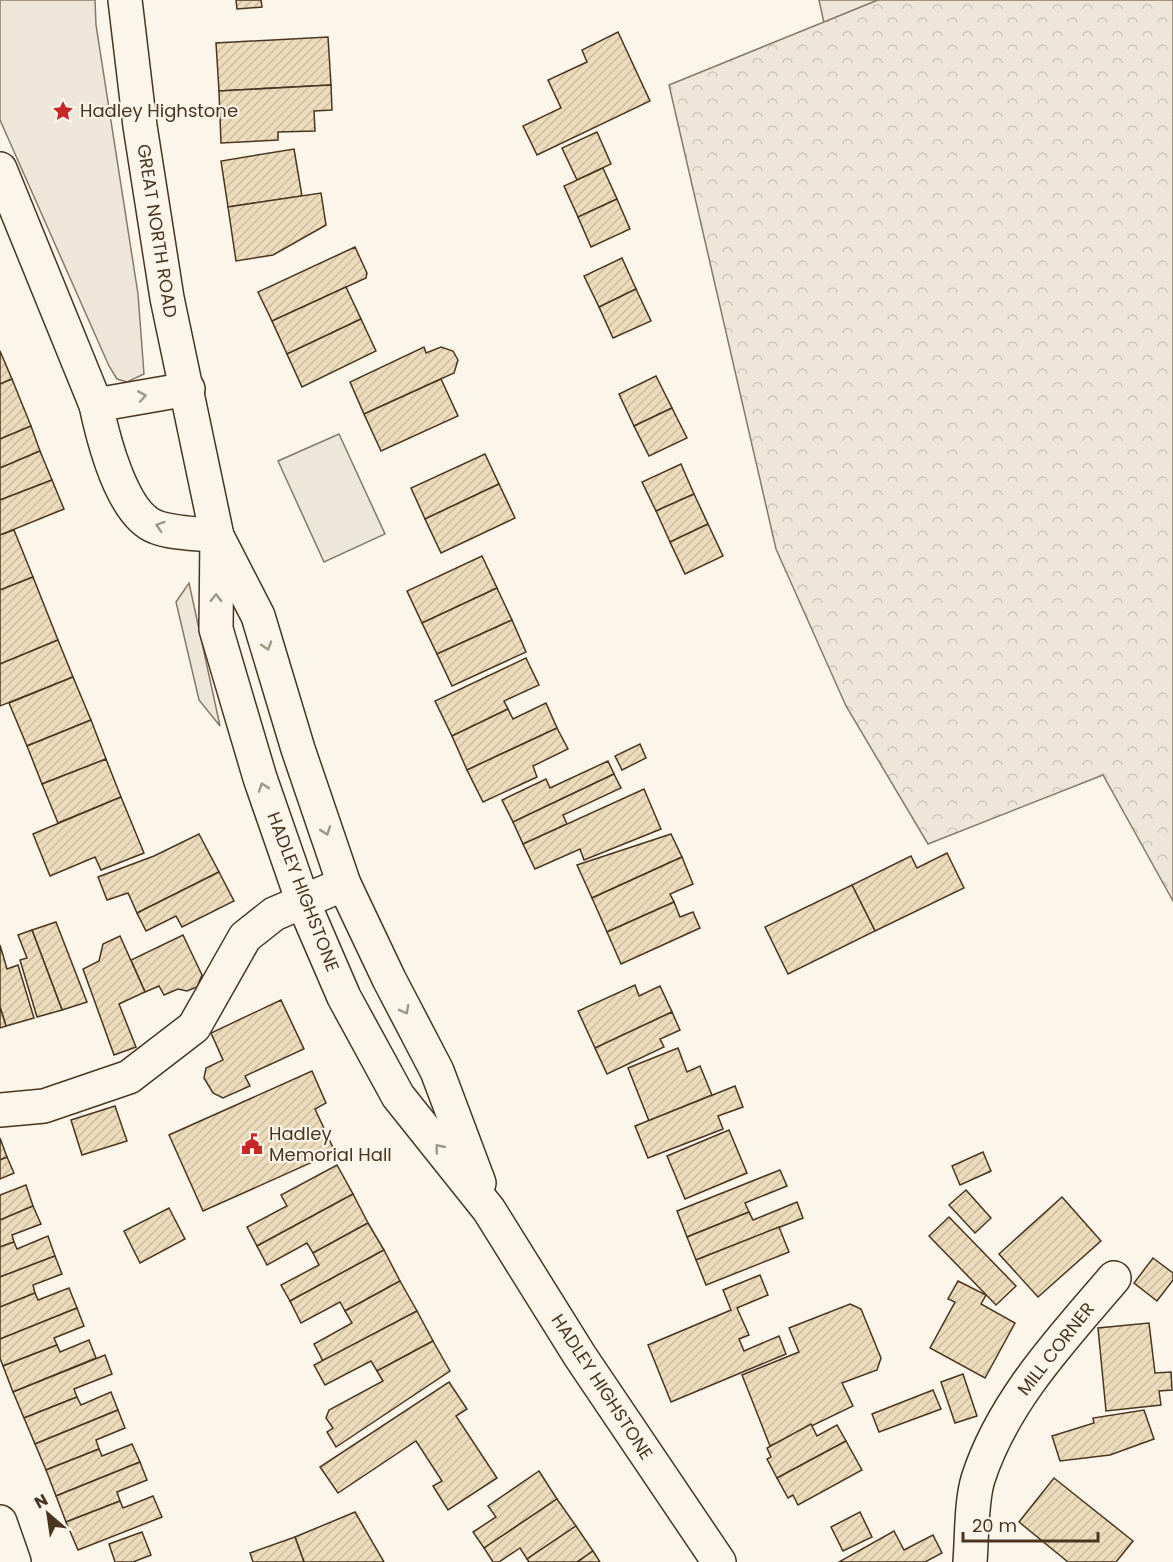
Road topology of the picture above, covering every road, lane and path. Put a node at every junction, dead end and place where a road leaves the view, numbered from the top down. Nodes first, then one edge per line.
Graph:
1 (125, 0) edge
2 (0, 169) edge
3 (188, 389) junction
4 (96, 405) junction
5 (217, 536) junction
6 (344, 884) junction
7 (303, 902) junction
8 (0, 1110) edge
9 (489, 1210) junction
10 (1114, 1278) dead end
11 (0, 1522) edge
12 (14, 1562) edge
13 (719, 1562) edge
14 (970, 1562) edge

1 - 3 main road, GREAT NORTH ROAD
2 - 4 main road
4 -> 3 main road
3 - 5 main road, HADLEY HIGHSTONE
5 -> 4 main road
5 -> 6 main road, HADLEY HIGHSTONE
7 -> 5 main road, HADLEY HIGHSTONE
6 - 7 main road
6 -> 9 main road, HADLEY HIGHSTONE
7 - 8 main road
9 -> 7 main road, HADLEY HIGHSTONE
9 - 13 main road, HADLEY HIGHSTONE
10 - 14 main road, MILL CORNER
11 - 12 main road

